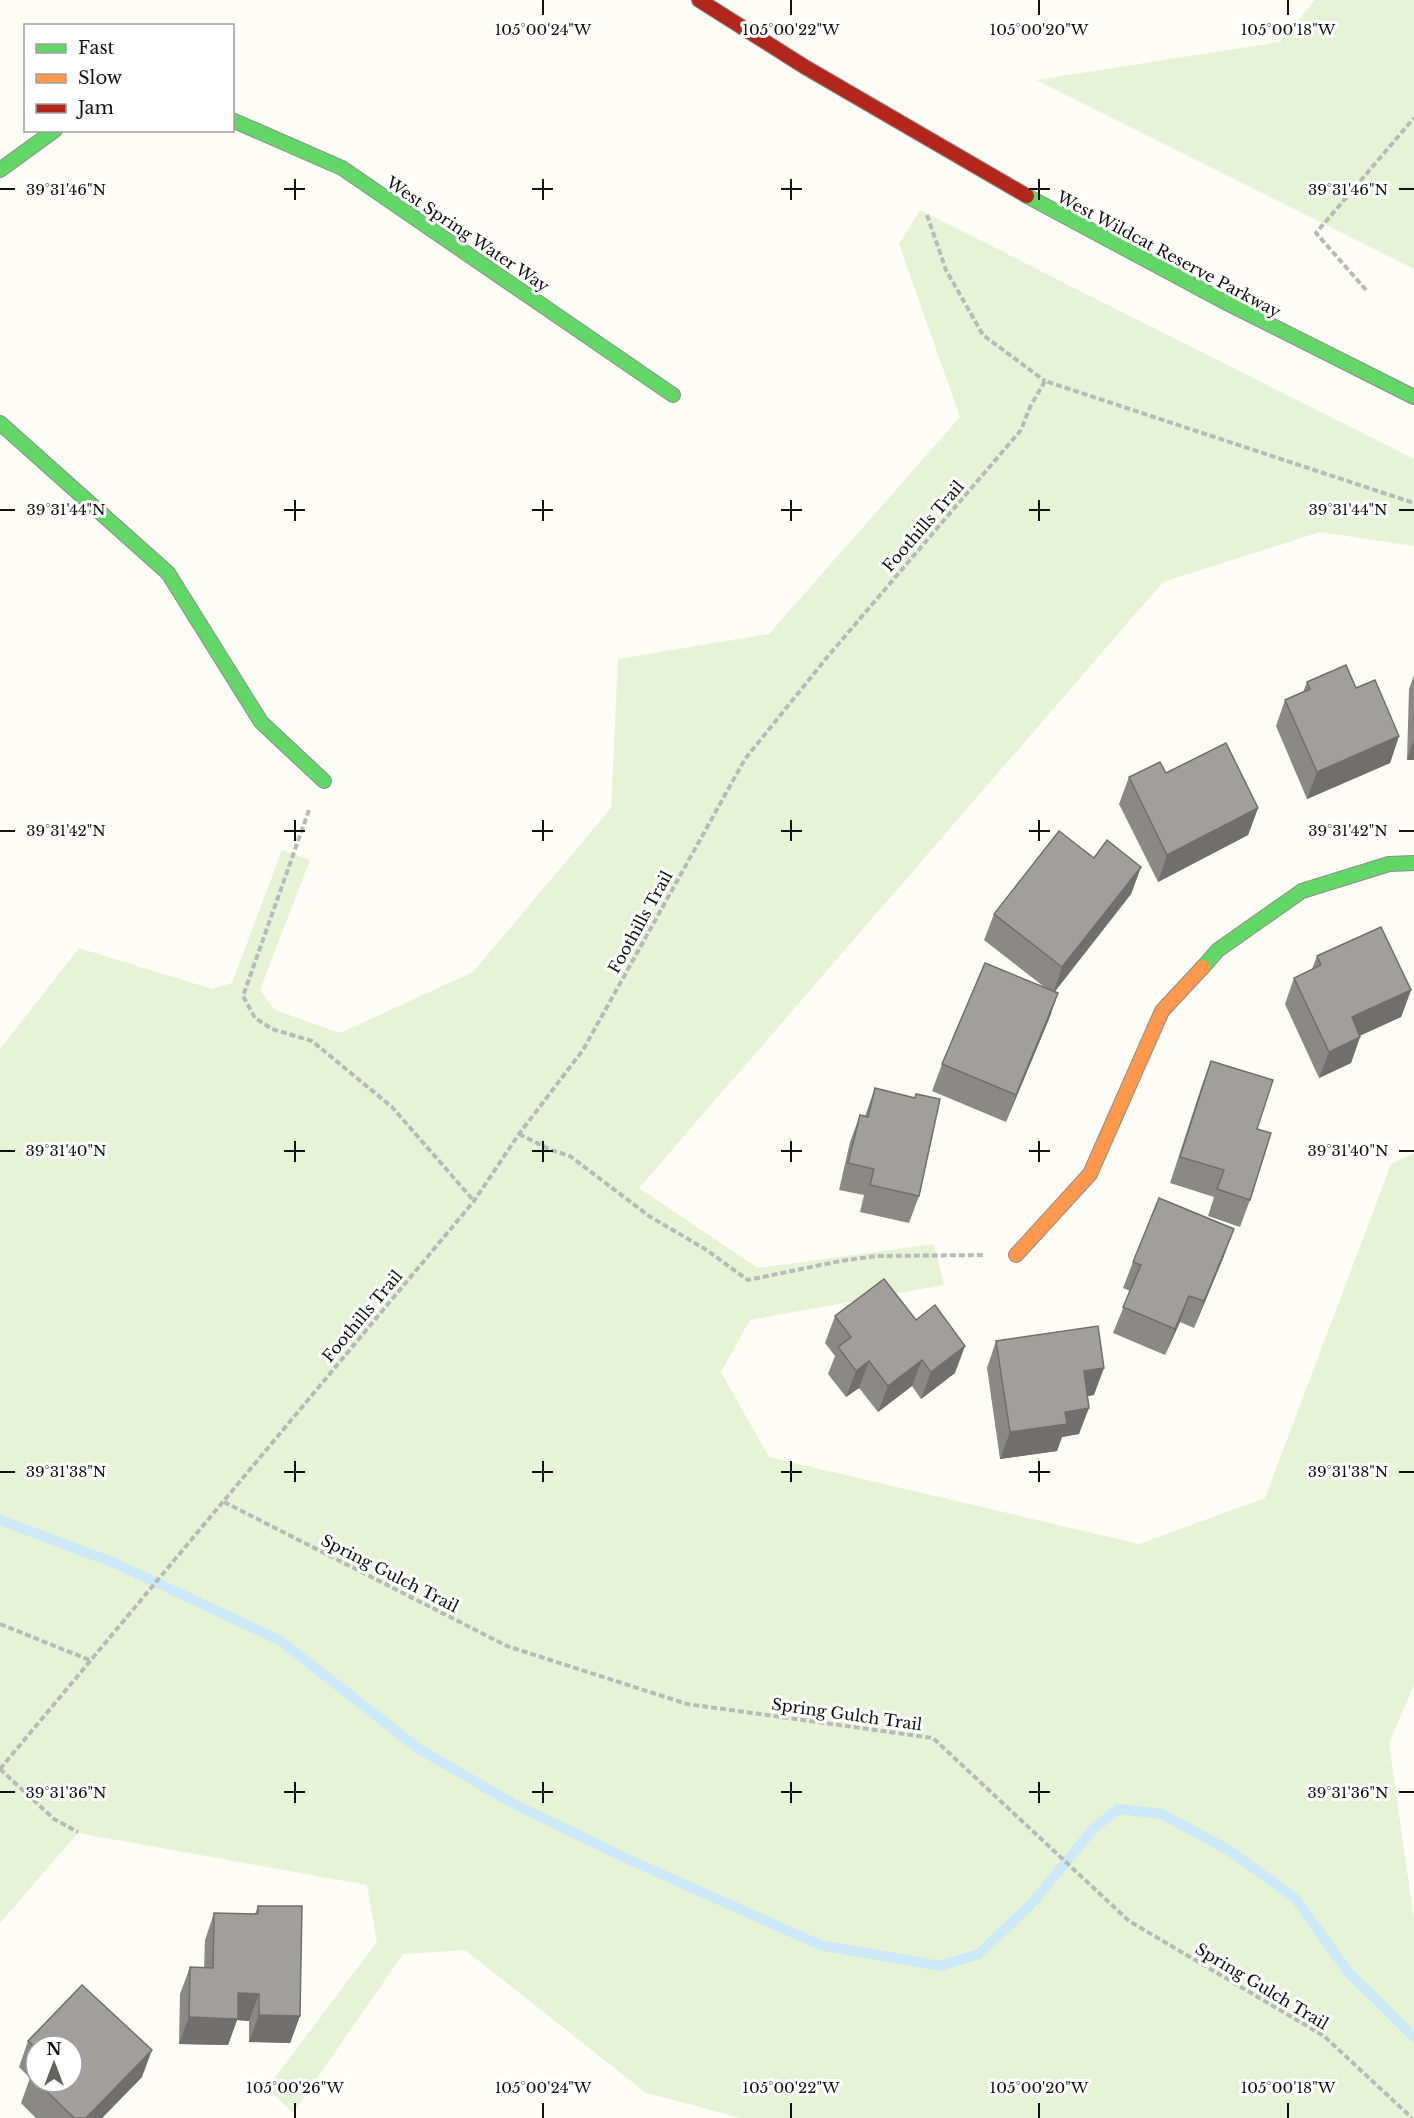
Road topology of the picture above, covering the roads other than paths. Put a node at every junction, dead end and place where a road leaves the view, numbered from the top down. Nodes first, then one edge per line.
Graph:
1 (699, 0) edge
2 (234, 121) edge
3 (52, 132) edge
4 (0, 170) edge
5 (673, 395) dead end
6 (1414, 397) edge
7 (0, 423) edge
8 (324, 781) road end
9 (1414, 863) edge
10 (1016, 1256) road end

1 - 6 street, West Wildcat Reserve Parkway
2 - 5 street, West Spring Water Way
3 - 4 street
7 - 8 street
9 - 10 street

